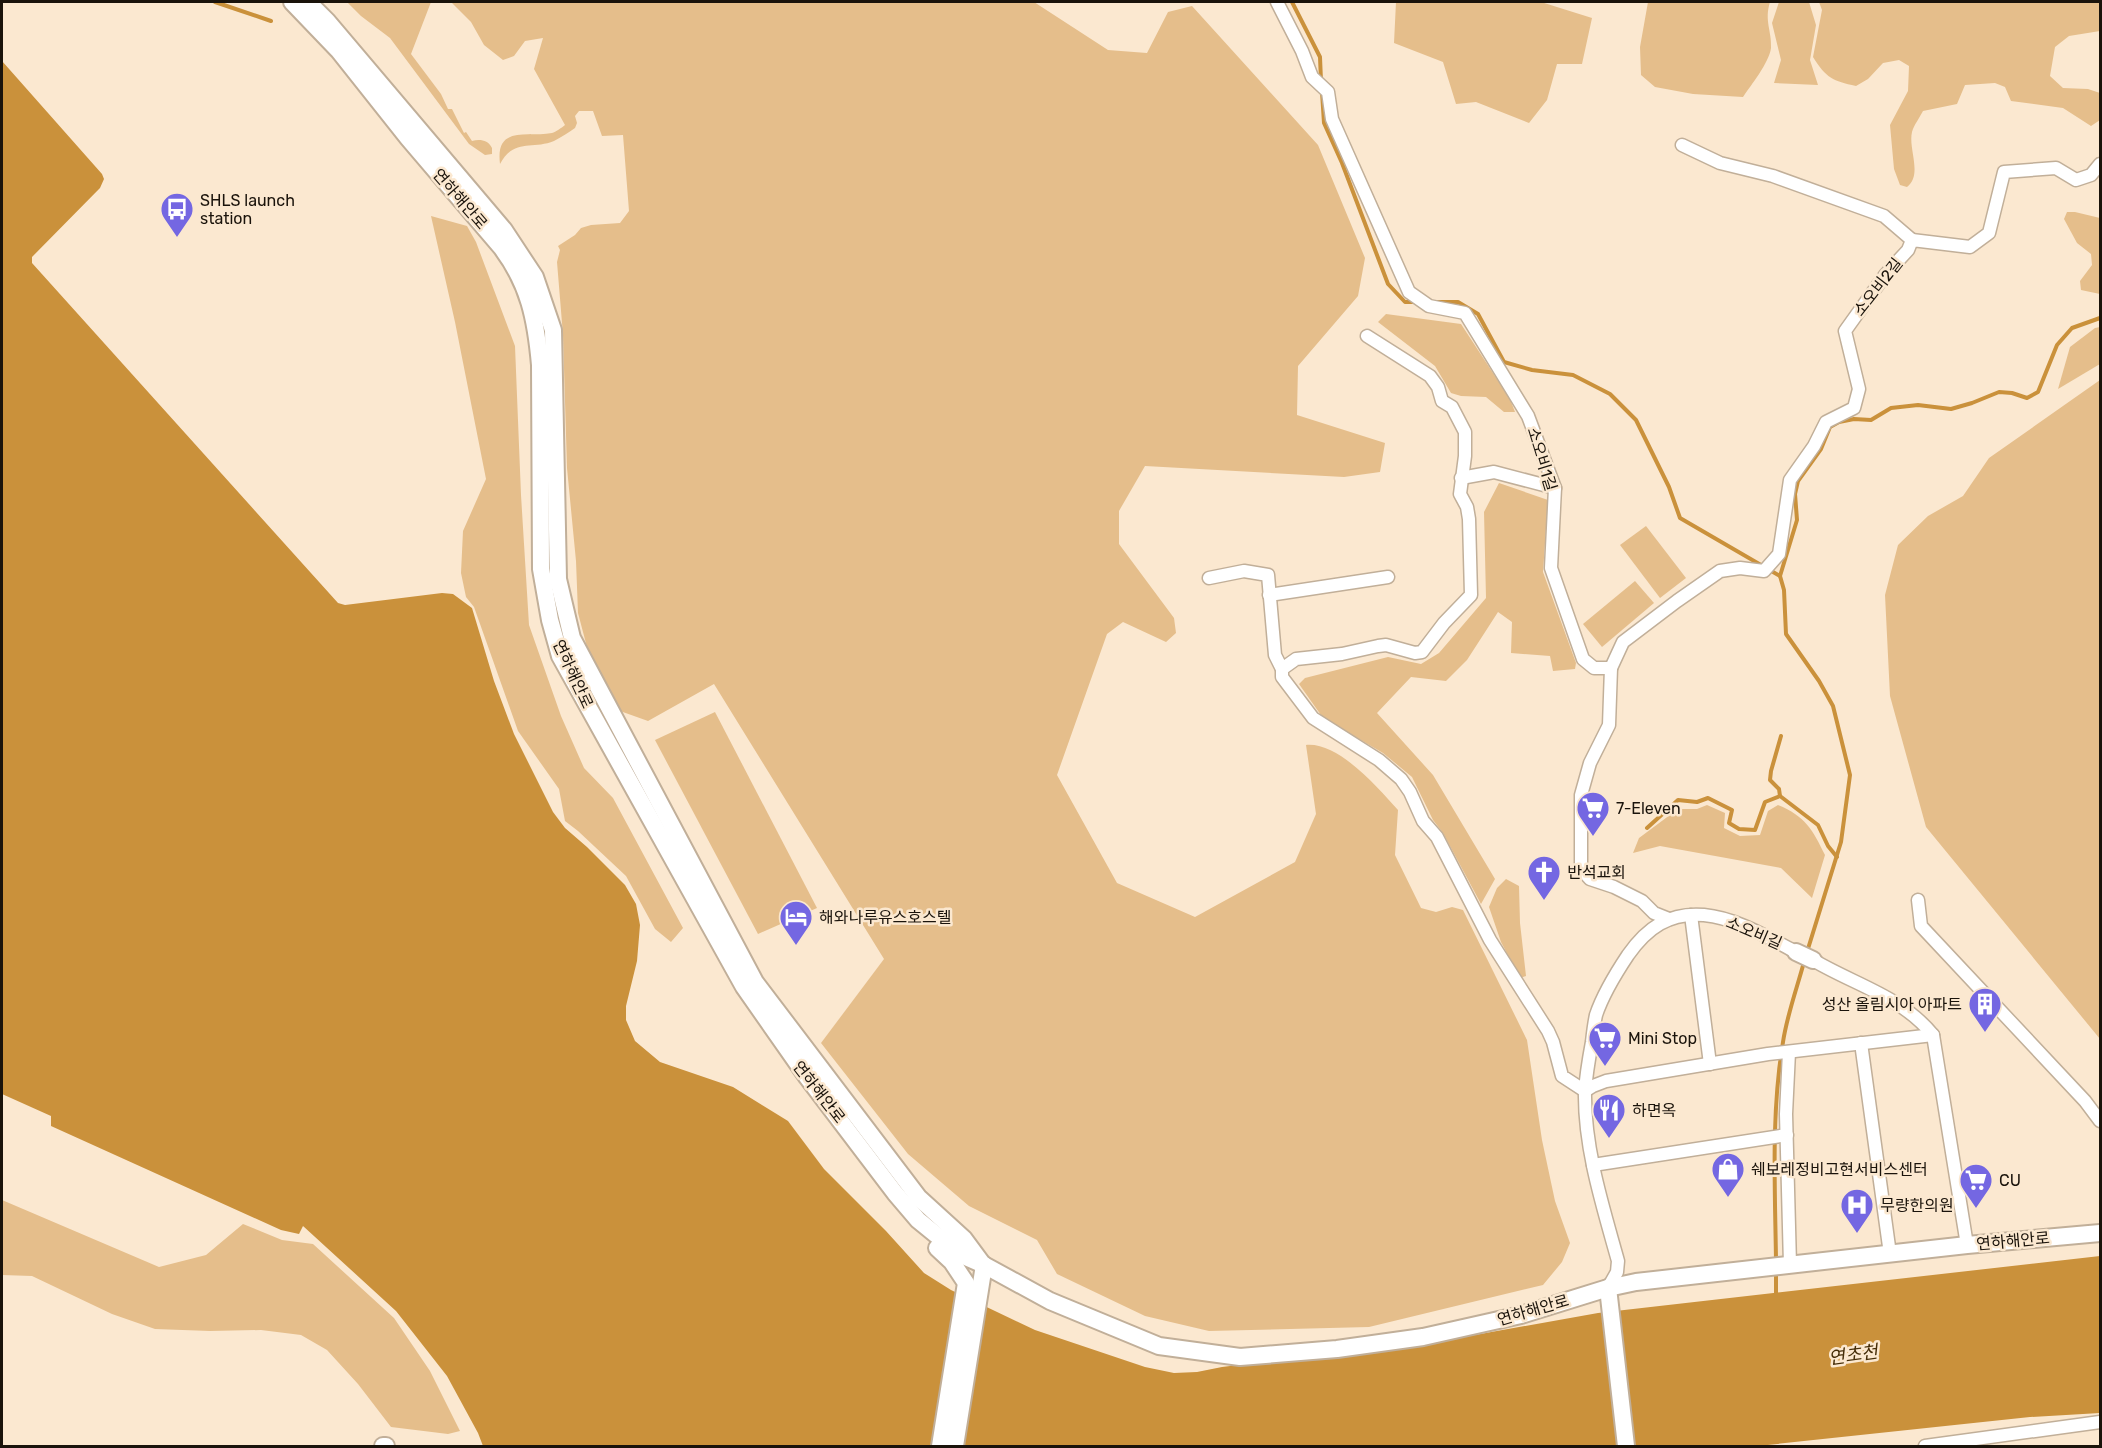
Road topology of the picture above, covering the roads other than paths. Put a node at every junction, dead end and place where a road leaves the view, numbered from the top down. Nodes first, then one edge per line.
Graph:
1 (292, 2) edge
2 (308, 2) edge
3 (1277, 2) edge
4 (1682, 145) dead end
5 (2100, 164) edge
6 (1912, 240) junction
7 (1367, 336) dead end
8 (1461, 478) junction
9 (1555, 488) junction
10 (1388, 577) dead end
11 (1209, 578) dead end
12 (1269, 595) junction
13 (1611, 668) junction
14 (1282, 669) junction
15 (1918, 900) dead end
16 (1691, 915) junction
17 (1669, 919) junction
18 (1796, 952) joint
19 (1813, 960) joint
20 (1932, 1035) junction
21 (1861, 1043) junction
22 (1789, 1052) junction
23 (1710, 1064) junction
24 (1586, 1091) junction
25 (2100, 1121) edge
26 (1787, 1135) junction
27 (1593, 1165) junction
28 (918, 1220) junction
29 (2100, 1233) edge
30 (1967, 1245) junction
31 (1890, 1254) junction
32 (984, 1265) junction
33 (1790, 1265) junction
34 (1608, 1295) junction
35 (2100, 1422) edge
36 (940, 1446) edge
37 (955, 1446) edge
38 (1626, 1446) edge
39 (1925, 1446) edge

1 - 28 street, 연하해안로
2 - 32 street, 연하해안로
3 - 9 street, 소오비1길
4 - 6 street
5 - 6 street, 소오비2길
6 - 13 street, 소오비2길
7 - 8 street
8 - 9 street
8 - 14 street
9 - 13 street, 소오비1길
10 - 12 street
11 - 12 street
12 - 14 street
13 - 17 street
14 - 24 street
15 - 25 street
16 - 17 street, 소오비길
16 - 18 street, 소오비길
16 - 23 street
17 - 24 street, 소오비길
18 - 19 street, 소오비길
19 - 20 street, 소오비길
20 - 21 street
20 - 30 street
21 - 22 street
21 - 31 street
22 - 23 street
22 - 26 street
23 - 24 street
24 - 27 street, 소오비길
26 - 27 street
26 - 33 street
27 - 34 street, 소오비길
28 - 32 street, 연하해안로
28 - 36 street
29 - 30 street, 연하해안로
30 - 31 street, 연하해안로
31 - 33 street, 연하해안로
32 - 34 street, 연하해안로
32 - 37 street
33 - 34 street, 연하해안로
34 - 38 street
35 - 39 street

